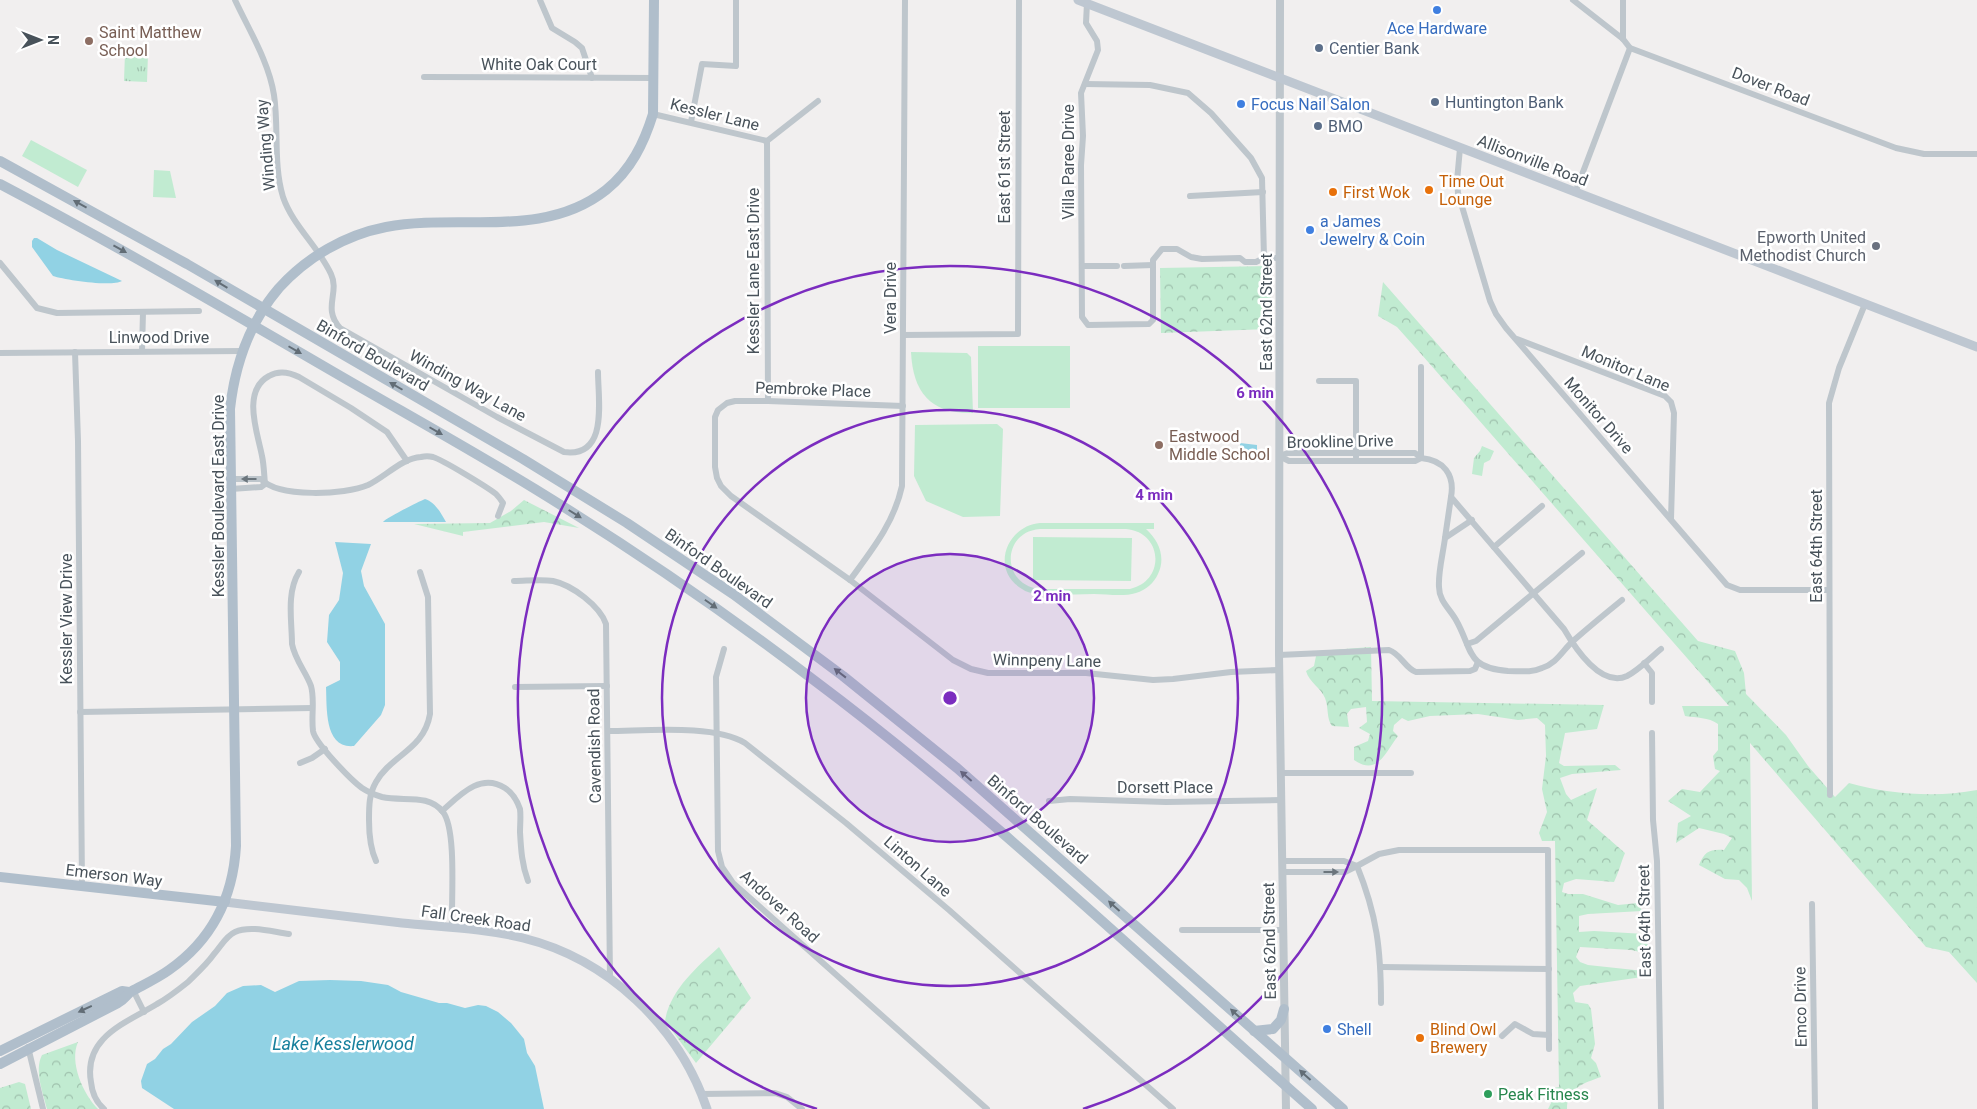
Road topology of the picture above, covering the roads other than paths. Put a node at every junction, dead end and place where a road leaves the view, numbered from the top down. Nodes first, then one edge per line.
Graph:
1 (234, 0) edge
2 (540, 0) edge
3 (654, 0) edge
4 (736, 0) edge
5 (905, 0) edge
6 (1019, 0) edge
7 (1078, 0) edge
8 (1280, 0) edge
9 (1573, 0) edge
10 (1623, 0) edge
11 (1087, 3) junction
12 (1623, 39) junction
13 (1630, 48) junction
14 (424, 77) dead end
15 (1281, 77) junction
16 (592, 78) junction
17 (654, 78) junction
18 (1085, 84) junction
19 (818, 101) dead end
20 (653, 114) junction
21 (691, 122) junction
22 (766, 141) junction
23 (1460, 148) junction
24 (1977, 154) edge
25 (0, 161) edge
26 (0, 184) edge
27 (1263, 192) junction
28 (1575, 192) junction
29 (1190, 196) dead end
30 (320, 254) junction
31 (1264, 258) junction
32 (1280, 258) junction
33 (0, 263) edge
34 (1153, 265) junction
35 (1082, 266) junction
36 (1865, 304) junction
37 (263, 309) junction
38 (199, 311) dead end
39 (143, 312) junction
40 (253, 325) junction
41 (903, 335) junction
42 (1516, 339) junction
43 (1977, 347) edge
44 (142, 351) junction
45 (242, 351) junction
46 (75, 352) junction
47 (0, 353) edge
48 (1421, 367) dead end
49 (598, 372) dead end
50 (1319, 381) dead end
51 (768, 401) junction
52 (903, 406) junction
53 (1279, 456) junction
54 (1356, 457) junction
55 (1421, 458) junction
56 (407, 461) junction
57 (231, 484) junction
58 (265, 484) junction
59 (722, 488) joint
60 (1451, 497) junction
61 (1542, 506) dead end
62 (498, 516) dead end
63 (1671, 519) junction
64 (1472, 520) junction
65 (1445, 538) junction
66 (1494, 547) junction
67 (1582, 553) dead end
68 (299, 572) dead end
69 (420, 572) dead end
70 (850, 580) junction
71 (514, 581) dead end
72 (1829, 590) junction
73 (1534, 593) junction
74 (1622, 600) dead end
75 (1572, 642) junction
76 (1467, 644) junction
77 (724, 649) dead end
78 (1661, 649) dead end
79 (1279, 655) junction
80 (1478, 662) junction
81 (1644, 663) junction
82 (1279, 670) junction
83 (607, 686) junction
84 (515, 687) dead end
85 (1652, 702) dead end
86 (312, 708) junction
87 (234, 710) junction
88 (80, 712) junction
89 (608, 731) junction
90 (718, 732) junction
91 (1652, 733) dead end
92 (325, 749) junction
93 (300, 763) dead end
94 (1280, 773) junction
95 (1412, 773) dead end
96 (371, 793) junction
97 (1830, 795) dead end
98 (1281, 800) junction
99 (1049, 801) dead end
100 (442, 811) junction
101 (376, 861) dead end
102 (1282, 861) junction
103 (1357, 866) junction
104 (1282, 872) junction
105 (0, 877) edge
106 (528, 881) dead end
107 (82, 886) junction
108 (225, 902) junction
109 (1812, 904) dead end
110 (452, 928) junction
111 (1182, 930) dead end
112 (1283, 930) junction
113 (288, 934) dead end
114 (1381, 967) junction
115 (1549, 969) junction
116 (610, 979) junction
117 (131, 991) junction
118 (1381, 1003) dead end
119 (1284, 1009) junction
120 (144, 1012) junction
121 (1254, 1031) junction
122 (1549, 1035) junction
123 (1502, 1036) dead end
124 (24, 1039) junction
125 (29, 1049) junction
126 (1550, 1049) dead end
127 (0, 1051) edge
128 (1285, 1058) junction
129 (0, 1064) edge
130 (1285, 1086) junction
131 (701, 1094) junction
132 (43, 1109) edge
133 (104, 1109) edge
134 (707, 1109) edge
135 (802, 1109) edge
136 (987, 1109) edge
137 (1173, 1109) edge
138 (1286, 1109) edge
139 (1312, 1109) edge
140 (1342, 1109) edge
141 (1661, 1109) edge
142 (1815, 1109) edge

1 - 30 street, Winding Way
2 - 16 street
3 - 17 main road, Kessler Boulevard East Drive
4 - 21 street
5 - 41 street, Vera Drive
6 - 41 street, East 61st Street
7 - 11 main road, Allisonville Road
8 - 15 street, East 62nd Street
9 - 12 street
10 - 12 street
11 - 15 main road, Allisonville Road
11 - 18 street, Villa Paree Drive
12 - 13 street
13 - 24 street, Dover Road
13 - 28 street
14 - 16 street, White Oak Court
15 - 23 main road, Allisonville Road
15 - 32 street, East 62nd Street
16 - 17 street, White Oak Court
17 - 20 main road, Kessler Boulevard East Drive
18 - 27 street
18 - 35 street, Villa Paree Drive
19 - 22 street, Kessler Lane
20 - 21 street, Kessler Lane
20 - 30 main road, Kessler Boulevard East Drive
21 - 22 street, Kessler Lane
22 - 51 street, Kessler Lane East Drive
23 - 28 main road, Allisonville Road
23 - 42 street, Monitor Drive
37 -> 25 main road, Binford Boulevard
26 -> 40 main road, Binford Boulevard
27 - 29 street
27 - 31 street
28 - 36 main road, Allisonville Road
30 - 37 main road, Kessler Boulevard East Drive
30 - 49 street, Winding Way Lane
31 - 32 street
31 - 34 street
32 - 53 street, East 62nd Street
33 - 39 street
34 - 35 street
34 - 35 street, Villa Paree Drive
36 - 43 main road, Allisonville Road
36 - 72 street, East 64th Street
37 - 40 main road, Kessler Boulevard East Drive
121 -> 37 main road, Binford Boulevard
38 - 39 street
39 - 44 street
40 - 45 main road, Kessler Boulevard East Drive
40 -> 130 main road, Binford Boulevard
41 - 52 street, Vera Drive
42 - 63 street, Monitor Drive
42 - 63 street, Monitor Lane
44 - 45 street, Linwood Drive
44 - 46 street, Linwood Drive
45 - 57 main road, Kessler Boulevard East Drive
46 - 47 street, Linwood Drive
46 - 88 street, Kessler View Drive
48 - 55 street
50 - 54 street
51 - 52 street, Pembroke Place
51 - 59 street, Pembroke Place
52 - 70 street, Vera Drive
53 - 54 street, Brookline Drive
53 - 79 street, East 62nd Street
54 - 55 street, Brookline Drive
55 - 60 street, Brookline Drive
56 - 58 street
56 - 58 street
56 - 62 street
57 - 58 street
57 - 87 main road, Kessler Boulevard East Drive
59 - 70 street, Winnpeny Lane
60 - 64 street
60 - 65 street, Brookline Drive
61 - 66 street
63 - 72 street, Monitor Drive
64 - 65 street
64 - 66 street
65 - 76 street, Brookline Drive
66 - 73 street
67 - 73 street
68 - 86 street
69 - 96 street
70 - 82 street, Winnpeny Lane
71 - 83 street, Cavendish Road
72 - 97 street, East 64th Street
73 - 75 street
73 - 76 street
74 - 75 street
75 - 80 street
75 - 81 street
76 - 80 street, Brookline Drive
77 - 90 street, Andover Road
78 - 81 street
79 - 80 street
79 - 82 street, East 62nd Street
81 - 85 street
82 - 94 street, East 62nd Street
83 - 84 street
83 - 89 street, Cavendish Road
86 - 87 street
86 - 92 street
87 - 88 street
87 - 108 main road, Kessler Boulevard East Drive
88 - 107 street, Kessler View Drive
89 - 90 street, Linton Lane
89 - 116 street, Cavendish Road
90 - 136 street, Andover Road
90 - 137 street, Linton Lane
91 - 141 street, East 64th Street
92 - 93 street
92 - 96 street
94 - 95 street
94 - 98 street, East 62nd Street
96 - 100 street
96 - 101 street
98 - 99 street, Dorsett Place
98 - 102 street, East 62nd Street
100 - 106 street
100 - 110 street
102 - 103 street
102 - 104 street, East 62nd Street
104 -> 103 street
103 - 114 street
103 - 115 street
104 - 112 street, East 62nd Street
105 - 107 main road, Emerson Way
107 - 108 main road, Emerson Way
108 - 110 main road, Fall Creek Road
108 - 117 main road, Kessler Boulevard East Drive
109 - 142 street, Emco Drive
110 - 116 main road, Fall Creek Road
111 - 112 street
112 - 119 street, East 62nd Street
113 - 120 street
114 - 115 street
114 - 118 street
115 - 122 street
116 - 131 main road, Fall Creek Road
117 - 120 street
117 -> 124 main road, Kessler Boulevard East Drive
117 - 125 main road, Kessler Boulevard East Drive
119 - 121 main road
119 - 128 street, East 62nd Street
120 - 133 street
121 - 128 main road, Binford Boulevard
122 - 123 street
122 - 126 street
124 - 125 street
124 - 127 main road, Kessler Boulevard East Drive
125 - 129 main road, Kessler Boulevard East Drive
125 - 132 street
128 - 130 street, East 62nd Street
140 -> 128 main road, Binford Boulevard
130 - 138 street, East 62nd Street
130 - 139 main road, Binford Boulevard
131 - 134 main road, Fall Creek Road
131 - 135 street

